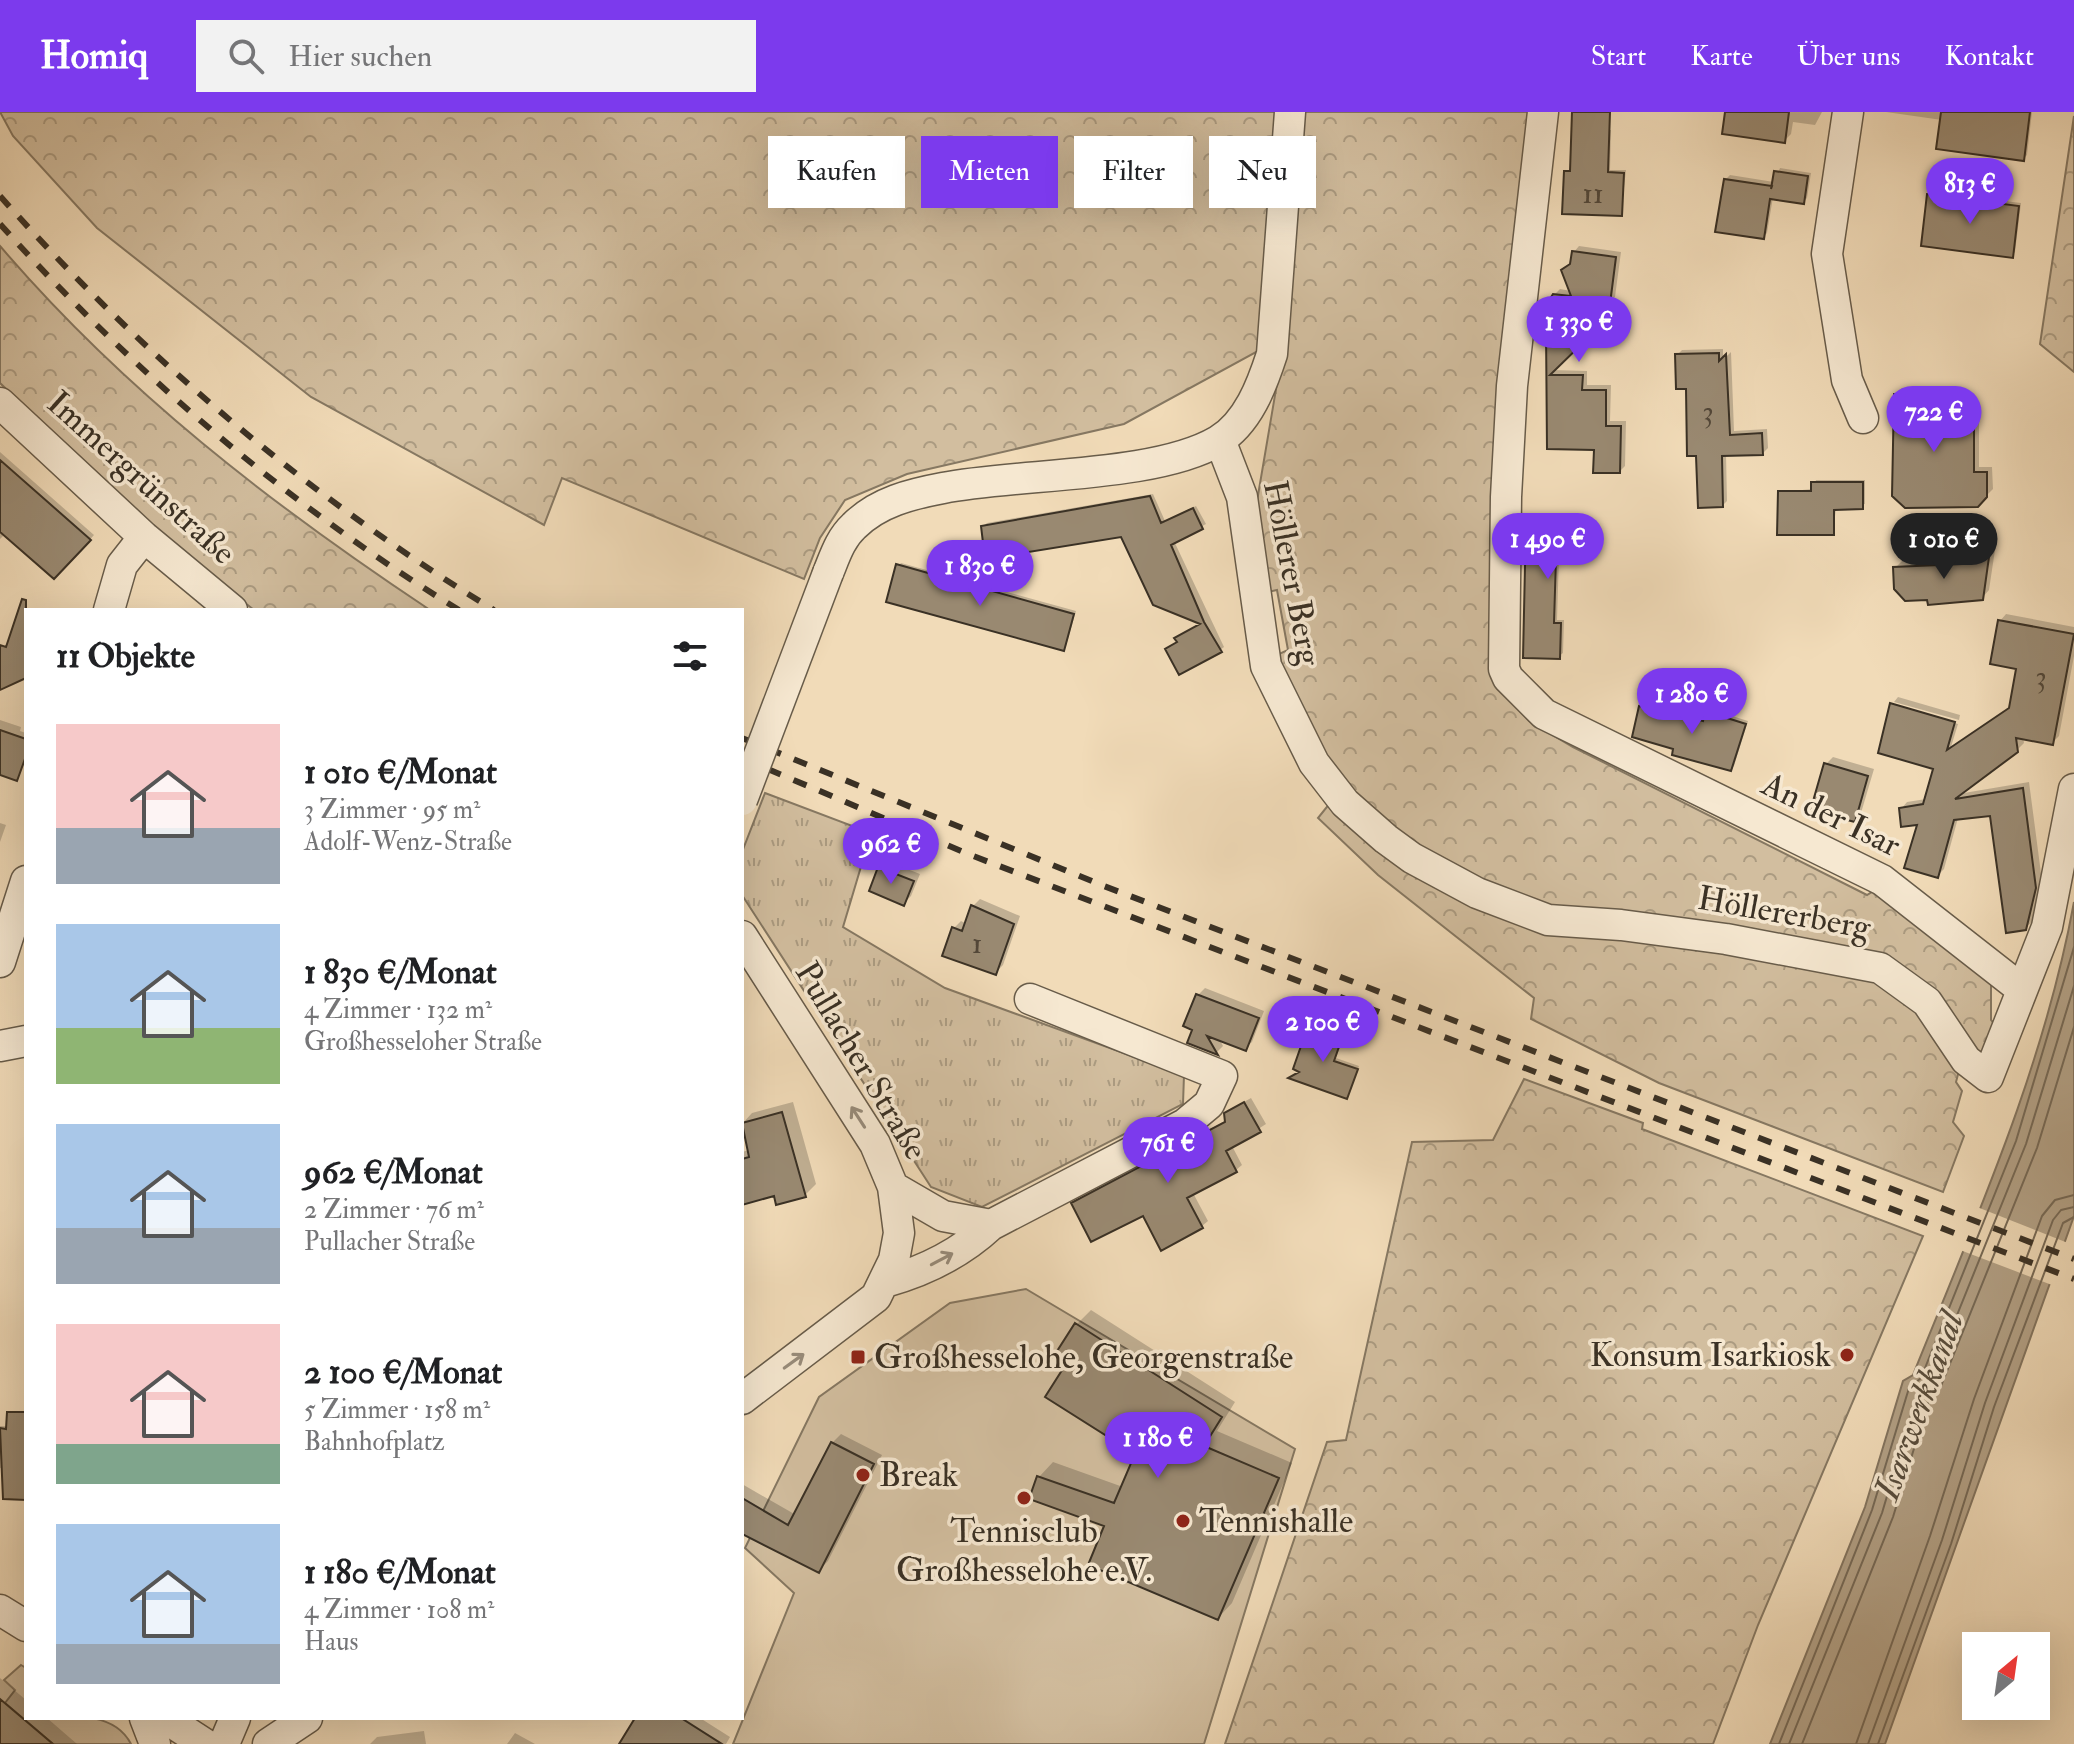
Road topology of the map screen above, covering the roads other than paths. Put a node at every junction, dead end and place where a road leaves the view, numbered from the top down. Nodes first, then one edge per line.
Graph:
1 (1290, 112) edge
2 (1543, 112) edge
3 (1848, 112) edge
4 (0, 403) edge
5 (1863, 418) dead end
6 (1220, 440) junction
7 (144, 537) junction
8 (110, 608) edge
9 (230, 608) edge
10 (2074, 789) edge
11 (744, 795) edge
12 (24, 887) edge
13 (1548, 920) joint
14 (744, 939) edge
15 (0, 962) edge
16 (2020, 988) junction
17 (1030, 999) dead end
18 (24, 1041) edge
19 (0, 1046) edge
20 (893, 1187) junction
21 (991, 1225) junction
22 (885, 1282) junction
23 (744, 1398) edge
24 (0, 1610) edge
25 (24, 1625) edge
26 (146, 1720) edge
27 (168, 1720) edge
28 (234, 1720) edge
29 (304, 1720) edge
30 (155, 1744) edge
31 (205, 1744) edge
32 (224, 1744) edge
33 (268, 1744) edge

1 - 6 street
2 - 16 street, An der Isar
3 - 5 street
4 - 7 street, Immergrünstraße
6 - 11 street, bridge
6 - 13 street, Höllerer Berg
7 - 8 street
7 - 9 street, Immergrünstraße
10 - 16 street
12 - 15 street
13 - 16 street, Höllererberg
20 -> 14 street, Pullacher Straße
17 - 21 street
18 - 19 street
20 - 21 street
20 - 22 street, Pullacher Straße
22 -> 21 street
23 -> 22 street, Pullacher Straße
24 - 25 street
26 - 30 street
27 - 31 street
28 - 32 street
29 - 33 street

